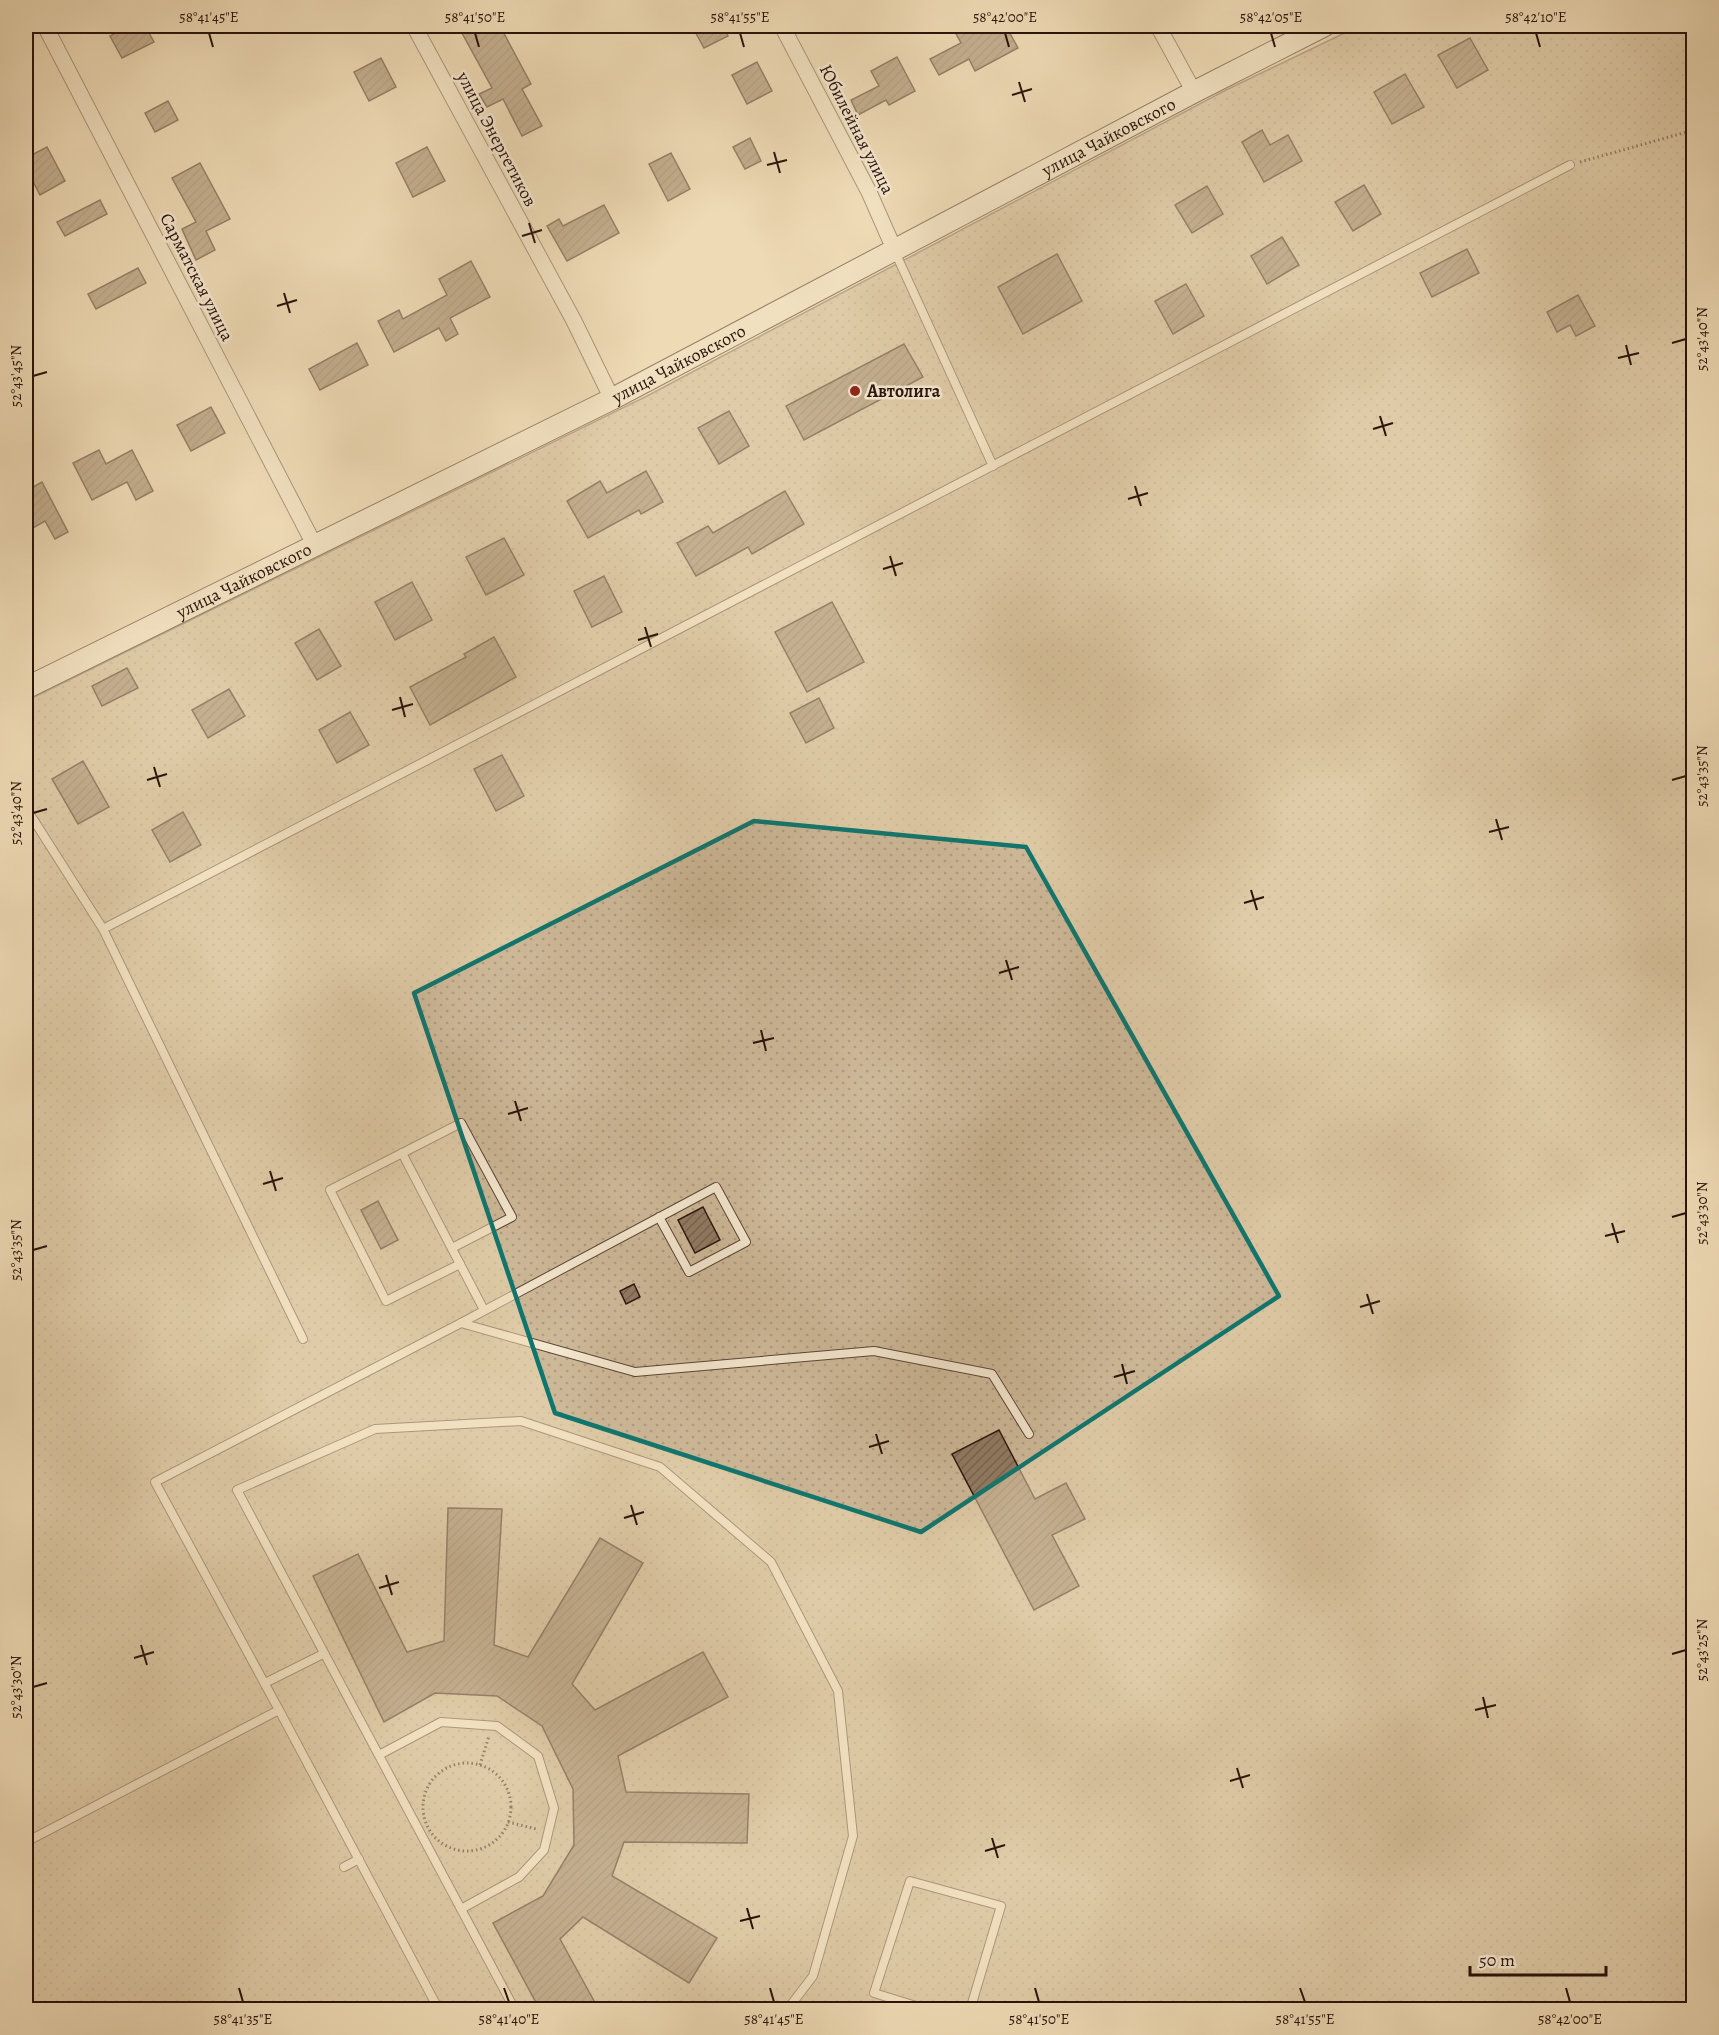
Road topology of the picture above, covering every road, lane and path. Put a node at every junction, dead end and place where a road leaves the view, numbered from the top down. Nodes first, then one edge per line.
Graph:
1 (45, 26) edge
2 (414, 26) edge
3 (782, 26) edge
4 (1158, 26) edge
5 (1324, 26) edge
6 (1194, 92) junction
7 (1694, 130) edge
8 (1570, 165) joint
9 (895, 251) junction
10 (612, 399) junction
11 (993, 465) junction
12 (315, 546) junction
13 (26, 688) edge
14 (26, 808) edge
15 (103, 929) junction
16 (402, 1153) junction
17 (659, 1217) junction
18 (452, 1248) junction
19 (460, 1264) junction
20 (484, 1310) junction
21 (461, 1323) junction
22 (303, 1339) dead end
23 (1029, 1434) dead end
24 (323, 1654) junction
25 (265, 1683) junction
26 (279, 1710) junction
27 (492, 1726) junction
28 (379, 1755) junction
29 (480, 1765) junction
30 (508, 1822) junction
31 (548, 1833) junction
32 (26, 1842) edge
33 (359, 1859) junction
34 (344, 1867) dead end
35 (461, 1909) junction
36 (918, 2008) edge
37 (440, 2010) edge
38 (515, 2010) edge
39 (787, 2010) edge
40 (929, 2010) edge
41 (970, 2010) edge

1 - 12 street, Сарматская улица
2 - 10 street, улица Энергетиков
3 - 9 street, Юбилейная улица
4 - 6 street
5 - 6 street, улица Чайковского
6 - 9 street, улица Чайковского
7 - 8 path
8 - 11 lane
9 - 10 street, улица Чайковского
9 - 11 lane
10 - 12 street, улица Чайковского
11 - 15 lane
12 - 13 street, улица Чайковского
14 - 15 lane
15 - 22 lane
16 - 18 lane
16 - 18 lane
16 - 19 lane
17 - 17 lane
17 - 20 lane
18 - 19 lane
19 - 20 lane
20 - 21 lane
21 - 23 lane
21 - 25 lane
24 - 25 lane
24 - 28 lane
24 - 39 lane
25 - 26 lane
26 - 32 lane
26 - 33 lane
27 - 28 lane
27 - 29 path
27 - 31 lane
28 - 35 lane
29 - 30 path
29 - 30 path
30 - 31 path
31 - 35 lane
33 - 34 lane
33 - 37 lane
35 - 38 lane
36 - 40 lane
36 - 41 lane

